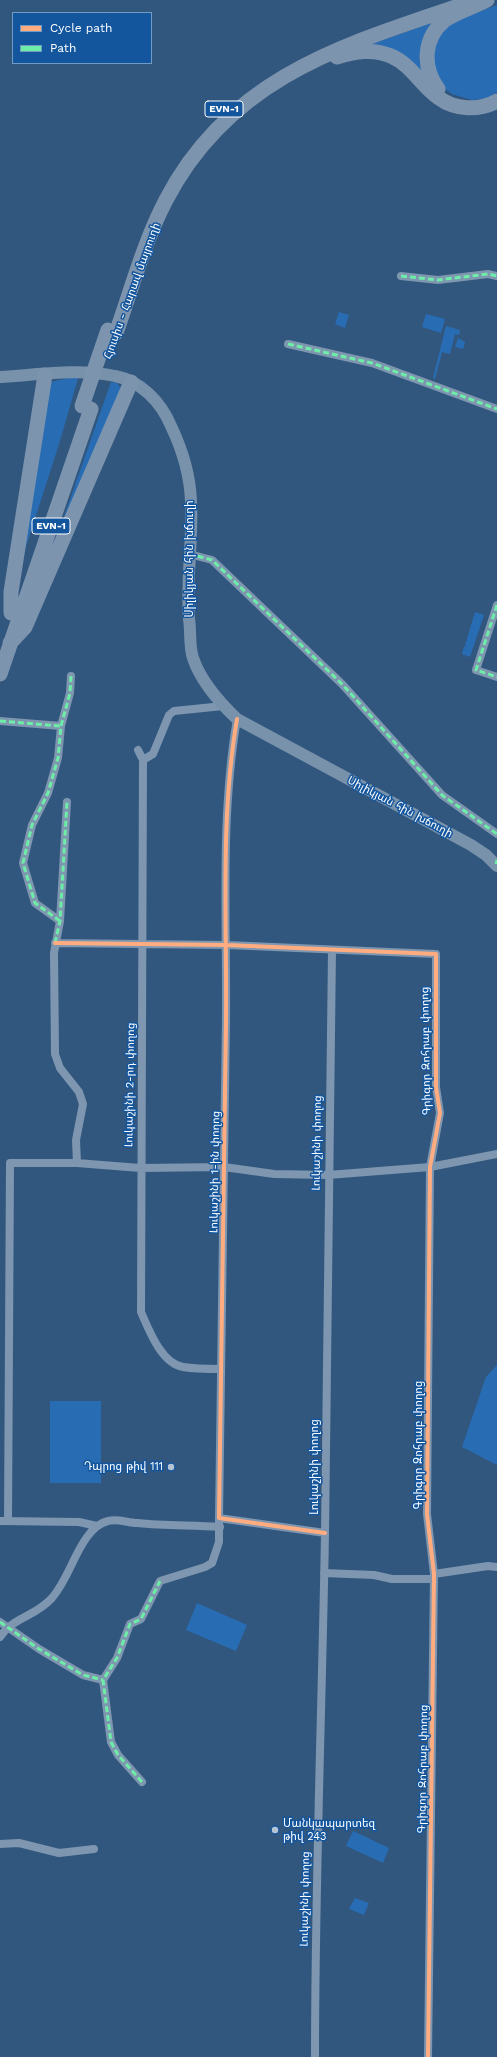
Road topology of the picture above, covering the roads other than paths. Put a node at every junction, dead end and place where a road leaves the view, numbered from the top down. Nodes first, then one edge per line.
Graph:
1 (448, 0) edge
2 (476, 0) edge
3 (487, 0) edge
4 (297, 69) junction
5 (497, 101) edge
6 (455, 105) junction
7 (401, 276) dead end
8 (497, 276) edge
9 (115, 324) junction
10 (288, 344) dead end
11 (45, 375) junction
12 (0, 377) edge
13 (131, 382) junction
14 (86, 407) junction
15 (497, 409) edge
16 (189, 554) junction
17 (497, 605) edge
18 (11, 612) junction
19 (5, 644) edge
20 (0, 674) edge
21 (71, 676) dead end
22 (497, 677) edge
23 (223, 706) junction
24 (237, 719) junction
25 (0, 721) edge
26 (61, 726) junction
27 (138, 750) dead end
28 (143, 760) junction
29 (67, 802) dead end
30 (497, 834) edge
31 (497, 864) edge
32 (60, 921) junction
33 (55, 943) junction
34 (143, 945) junction
35 (227, 945) junction
36 (332, 950) junction
37 (497, 1154) edge
38 (77, 1163) junction
39 (224, 1167) junction
40 (430, 1167) junction
41 (140, 1168) junction
42 (328, 1175) junction
43 (220, 1370) junction
44 (219, 1518) junction
45 (4, 1521) edge
46 (97, 1526) junction
47 (220, 1527) junction
48 (325, 1533) junction
49 (497, 1567) edge
50 (324, 1573) junction
51 (434, 1576) junction
52 (0, 1622) edge
53 (7, 1628) junction
54 (0, 1637) edge
55 (103, 1680) junction
56 (142, 1782) dead end
57 (0, 1844) edge
58 (94, 1849) dead end
59 (315, 2057) edge
60 (428, 2057) edge

1 - 9 highway, Հյուսիս - Հարավ մայրուղի / EVN-1
2 - 4 highway, Հյուսիս - Հարավ մայրուղի / EVN-1
3 - 6 highway
4 - 6 highway
4 - 9 highway, Հյուսիս - Հարավ մայրուղի / EVN-1
5 - 6 highway
7 - 8 street
9 - 14 highway, Հյուսիս - Հարավ մայրուղի / EVN-1
10 - 15 street
11 - 12 street, Սիլիկյան հին խճուղի
11 - 13 street, Սիլիկյան հին խճուղի
11 - 18 highway
13 - 16 street, Սիլիկյան հին խճուղի
13 - 19 highway
14 - 18 highway, Հյուսիս - Հարավ մայրուղի / EVN-1
14 - 19 highway, Հյուսիս - Հարավ մայրուղի / EVN-1
16 - 23 street, Սիլիկյան հին խճուղի
16 - 30 street
17 - 22 street
18 - 19 highway, Հյուսիս - Հարավ մայրուղի / EVN-1
19 - 20 highway, Հյուսիս - Հարավ մայրուղի / EVN-1
21 - 26 street
23 - 24 street, Սիլիկյան հին խճուղի
23 - 28 street
24 - 31 street, Սիլիկյան հին խճուղի
24 - 35 street, Լուկաշինի 1-ին փողոց
25 - 26 street
26 - 32 street
27 - 28 street, Լուկաշինի 2-րդ փողոց
28 - 34 street, Լուկաշինի 2-րդ փողոց
29 - 32 street
32 - 33 street
33 - 34 street
33 - 38 street
34 - 35 street
34 - 41 street, Լուկաշինի 2-րդ փողոց
35 - 36 street
35 - 39 street, Լուկաշինի 1-ին փողոց
36 - 40 street, Գրիգոր Զոհրաբ փողոց
36 - 42 street, Լուկաշինի փողոց
37 - 40 street
38 - 41 street
38 - 45 street
39 - 41 street
39 - 42 street
39 - 43 street, Լուկաշինի 1-ին փողոց
40 - 42 street
40 - 51 street, Գրիգոր Զոհրաբ փողոց
41 - 43 street, Լուկաշինի 2-րդ փողոց
42 - 48 street, Լուկաշինի փողոց
43 - 44 street, Լուկաշինի 1-ին փողոց
44 - 47 street, Լուկաշինի 1-ին փողոց
44 - 48 street
45 - 46 street
46 - 47 street
46 - 53 street
47 - 55 street, Լուկաշինի 1-ին փողոց
48 - 50 street, Լուկաշինի փողոց
49 - 51 street
50 - 51 street
50 - 59 street, Լուկաշինի փողոց
51 - 60 street, Գրիգոր Զոհրաբ փողոց
52 - 53 street
53 - 54 street
53 - 55 street
55 - 56 street
57 - 58 street

